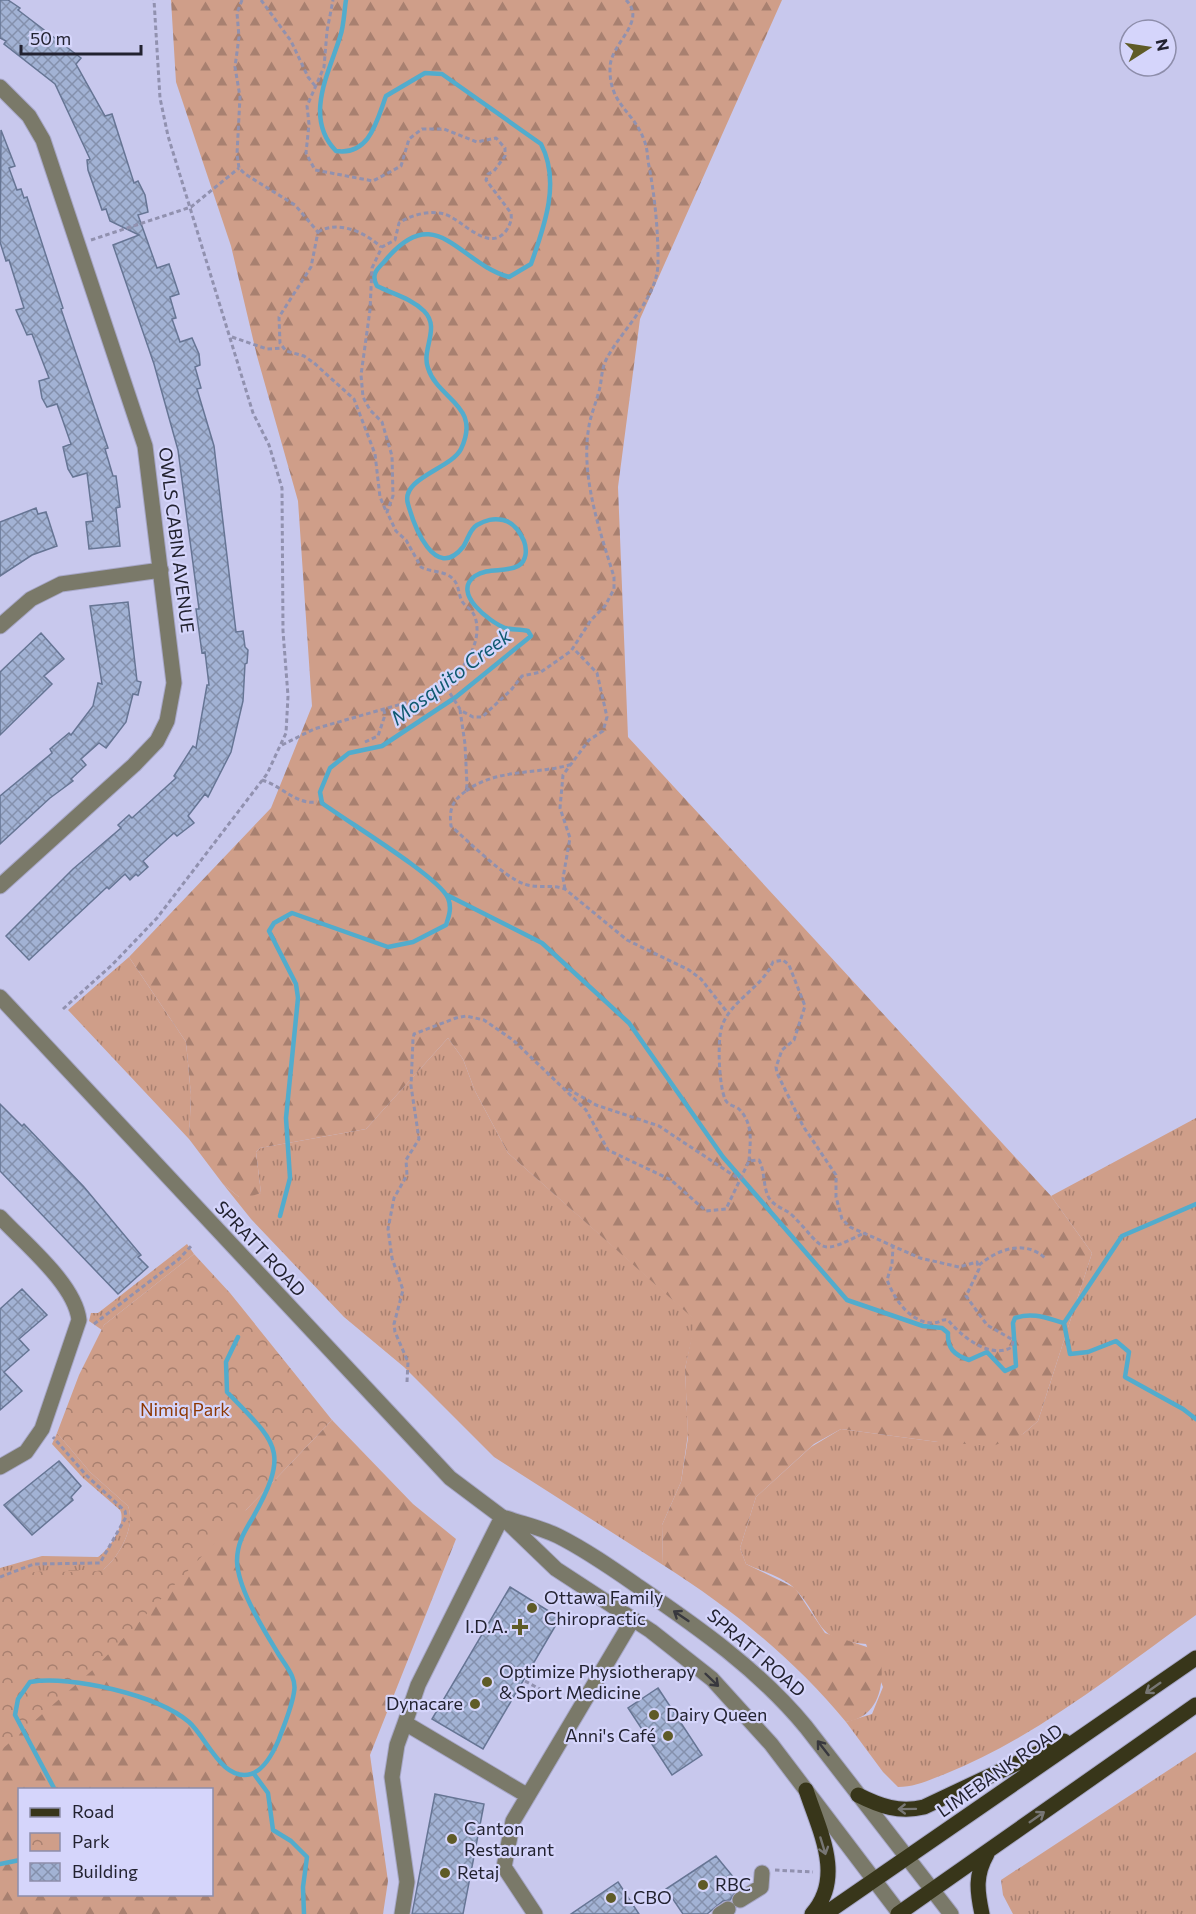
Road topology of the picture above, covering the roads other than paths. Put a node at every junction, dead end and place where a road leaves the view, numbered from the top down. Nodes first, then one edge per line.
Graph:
1 (0, 87) edge
2 (161, 570) junction
3 (0, 626) edge
4 (0, 886) edge
5 (0, 997) edge
6 (0, 1217) edge
7 (0, 1467) edge
8 (502, 1517) junction
9 (633, 1619) junction
10 (1196, 1658) edge
11 (1196, 1705) edge
12 (1112, 1717) junction
13 (405, 1723) junction
14 (806, 1790) junction
15 (858, 1795) junction
16 (528, 1796) junction
17 (989, 1850) junction
18 (907, 1858) junction
19 (762, 1873) road end
20 (874, 1880) junction
21 (932, 1890) junction
22 (730, 1908) edge
23 (402, 1914) edge
24 (535, 1914) edge
25 (812, 1914) edge
26 (825, 1914) edge
27 (899, 1914) edge
28 (951, 1914) edge
29 (982, 1914) edge

1 - 2 street, OWLS CABIN AVENUE
2 - 3 street
2 - 4 street, OWLS CABIN AVENUE
5 - 8 street, SPRATT ROAD
6 - 7 street
8 - 9 street, SPRATT ROAD
8 - 13 street
15 -> 8 street, SPRATT ROAD
9 -> 14 street, SPRATT ROAD
9 - 16 street
10 -> 12 main road, LIMEBANK ROAD
17 -> 11 main road
12 -> 15 main road
12 - 18 main road, LIMEBANK ROAD
13 - 16 street
13 - 23 street
14 - 20 street, SPRATT ROAD
14 -> 25 main road
15 - 18 street, SPRATT ROAD
16 - 24 street
17 - 21 main road
17 - 29 main road
18 - 20 main road, LIMEBANK ROAD
18 - 21 street, SPRATT ROAD
19 - 22 street
20 - 26 main road, LIMEBANK ROAD
20 - 27 street, SPRATT ROAD
21 - 27 main road
21 - 28 street, SPRATT ROAD

